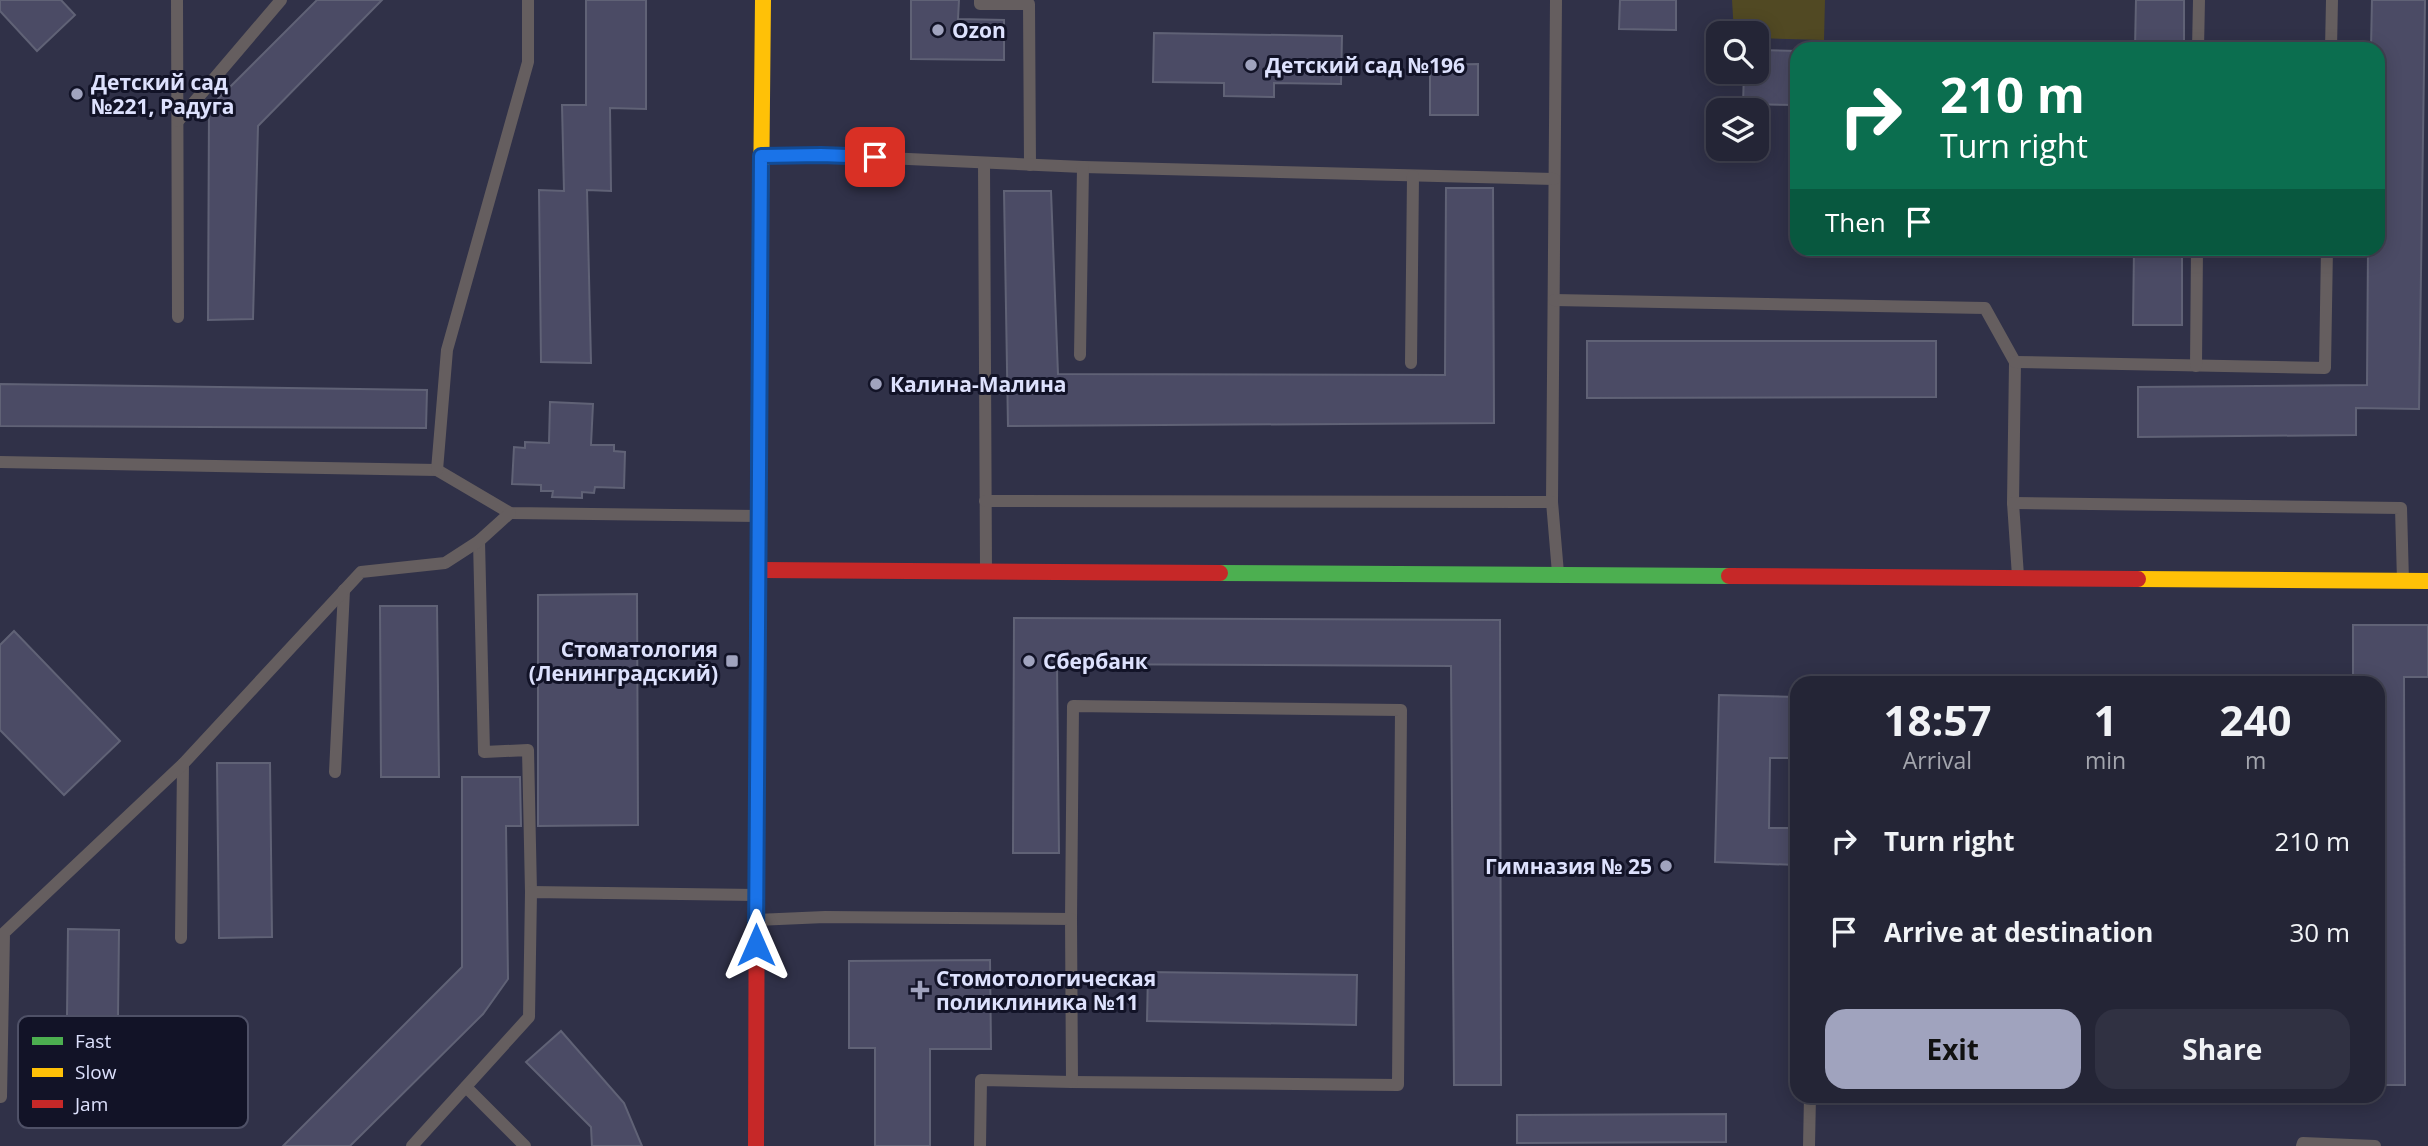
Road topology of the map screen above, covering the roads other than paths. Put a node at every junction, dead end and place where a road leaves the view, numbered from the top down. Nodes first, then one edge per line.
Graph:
1 (177, 0) edge
2 (281, 0) edge
3 (528, 0) edge
4 (763, 0) edge
5 (980, 0) edge
6 (1556, 0) edge
7 (2199, 0) edge
8 (2332, 0) edge
9 (2198, 42) edge
10 (2331, 42) edge
11 (178, 121) junction
12 (761, 156) junction
13 (984, 163) junction
14 (1030, 164) junction
15 (1083, 167) junction
16 (1413, 176) junction
17 (1554, 178) junction
18 (2197, 256) edge
19 (2327, 256) edge
20 (1555, 300) junction
21 (178, 317) dead end
22 (1080, 355) dead end
23 (2015, 362) junction
24 (1410, 363) dead end
25 (2196, 366) junction
26 (0, 462) edge
27 (438, 470) junction
28 (985, 501) junction
29 (1552, 502) junction
30 (2013, 503) junction
31 (510, 513) junction
32 (758, 516) junction
33 (479, 541) junction
34 (758, 570) junction
35 (986, 571) junction
36 (1558, 576) junction
37 (2019, 579) junction
38 (2403, 581) junction
39 (2428, 581) edge
40 (344, 590) junction
41 (183, 764) junction
42 (335, 772) dead end
43 (531, 892) junction
44 (757, 895) junction
45 (1071, 919) junction
46 (756, 920) junction
47 (181, 938) dead end
48 (1072, 1082) junction
49 (466, 1087) junction
50 (1, 1097) edge
51 (1810, 1103) edge
52 (412, 1146) edge
53 (525, 1146) edge
54 (756, 1146) edge
55 (980, 1146) edge
56 (1809, 1146) edge
57 (2302, 1146) edge
58 (2375, 1146) edge

1 - 11 lane
2 - 11 lane
3 - 27 lane
4 - 12 street
5 - 14 lane
6 - 17 lane
7 - 9 lane
8 - 10 lane
11 - 21 lane
12 - 13 lane
12 - 32 street
13 - 14 lane
13 - 28 lane
14 - 15 lane
15 - 16 lane
15 - 22 lane
16 - 17 lane
16 - 24 lane
17 - 20 lane
18 - 25 lane
19 - 25 lane
20 - 23 lane
20 - 29 lane
23 - 25 lane
23 - 30 lane
26 - 27 lane
27 - 31 lane
28 - 29 lane
28 - 35 lane
29 - 36 lane
30 - 37 lane
30 - 38 lane
31 - 32 lane
31 - 33 lane
32 - 34 street
33 - 40 lane
33 - 43 lane
34 - 35 street
34 - 44 street
35 - 36 street
36 - 37 street
37 - 38 street
38 - 39 street
40 - 41 lane
40 - 42 lane
41 - 47 lane
41 - 50 lane
43 - 44 lane
43 - 49 lane
44 - 46 street
45 - 46 lane
45 - 48 lane
45 - 48 lane
46 - 54 street
48 - 55 lane
49 - 52 lane
49 - 53 lane
51 - 56 lane
57 - 58 lane

